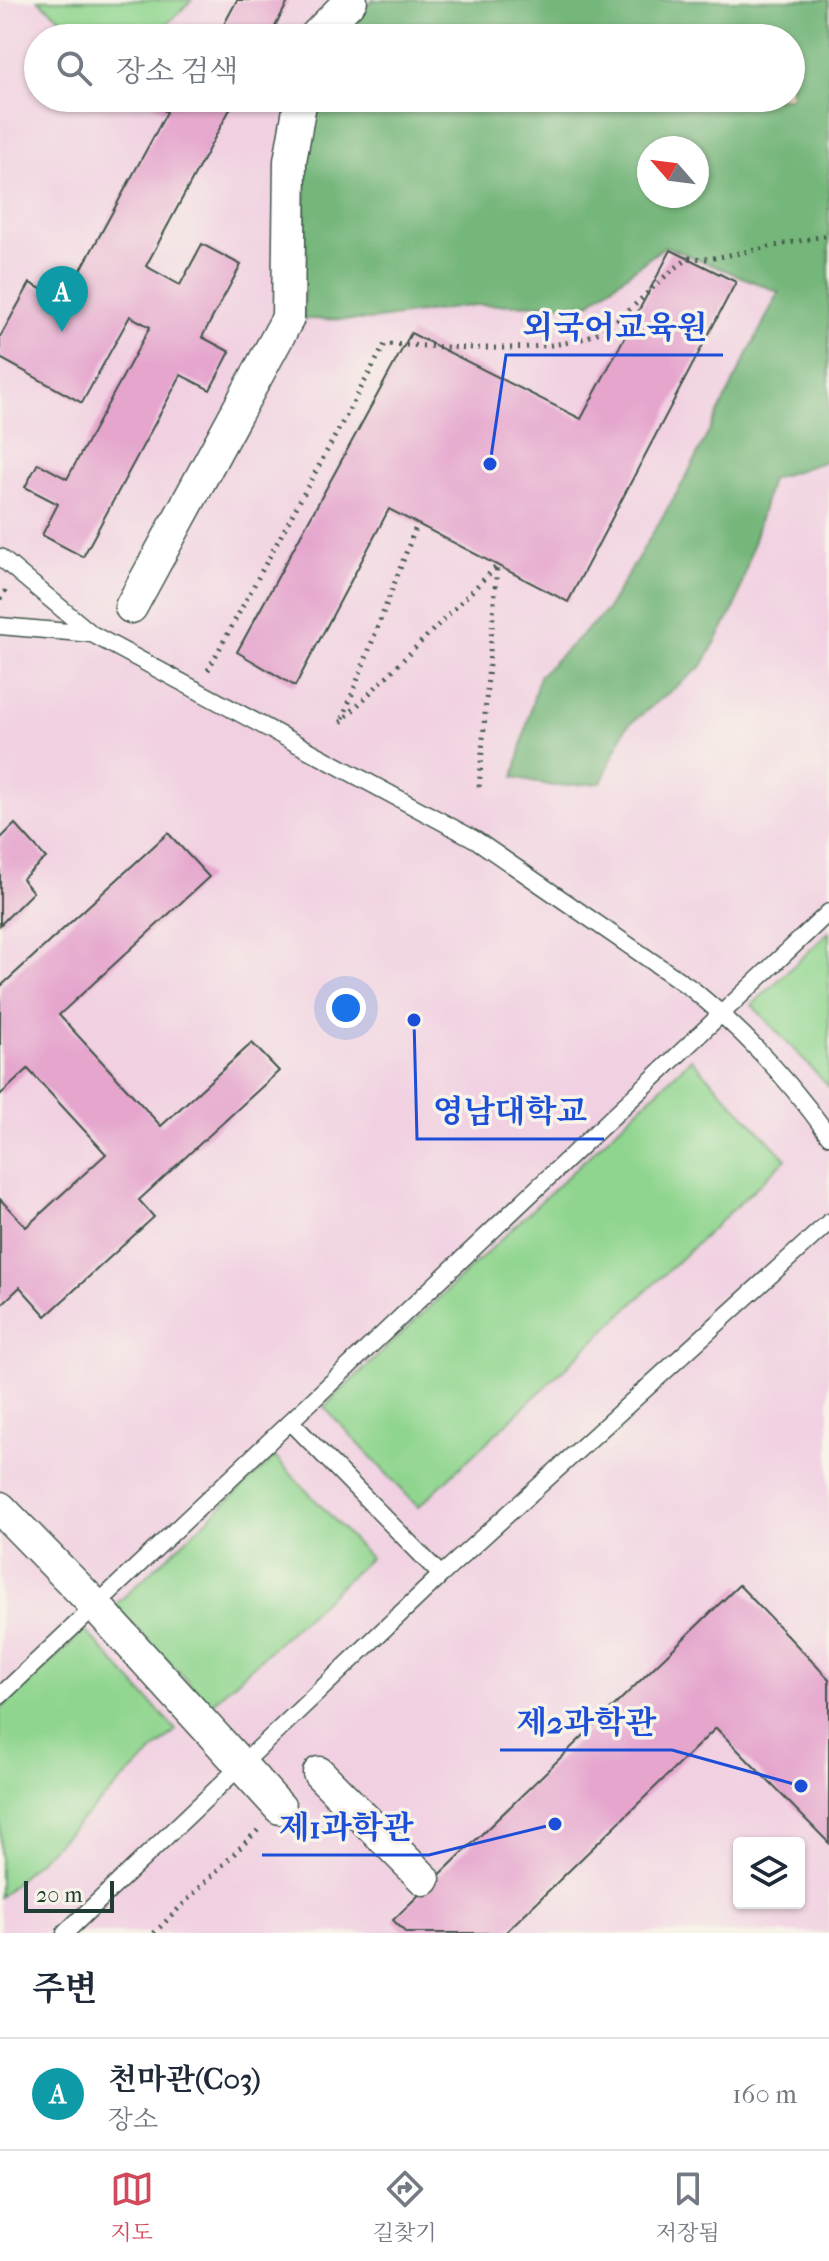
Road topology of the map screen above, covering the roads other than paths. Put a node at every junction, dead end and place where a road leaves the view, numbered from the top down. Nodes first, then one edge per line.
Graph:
1 (351, 0) edge
2 (328, 24) edge
3 (299, 112) edge
4 (0, 557) edge
5 (131, 607) dead end
6 (0, 626) edge
7 (92, 634) junction
8 (829, 912) edge
9 (720, 1012) junction
10 (829, 1136) edge
11 (829, 1222) edge
12 (291, 1422) junction
13 (0, 1508) edge
14 (441, 1575) junction
15 (95, 1605) junction
16 (0, 1696) edge
17 (241, 1764) junction
18 (319, 1773) dead end
19 (280, 1808) road end
20 (424, 1879) dead end
21 (65, 1933) edge

1 - 2 street
3 - 5 street
4 - 7 lane
6 - 7 lane
7 - 9 lane
8 - 9 lane
9 - 10 lane
9 - 12 lane
11 - 14 lane
12 - 14 lane
12 - 15 lane
13 - 15 street
14 - 17 lane
15 - 16 lane
15 - 17 street
17 - 19 street
17 - 21 lane
18 - 20 street

